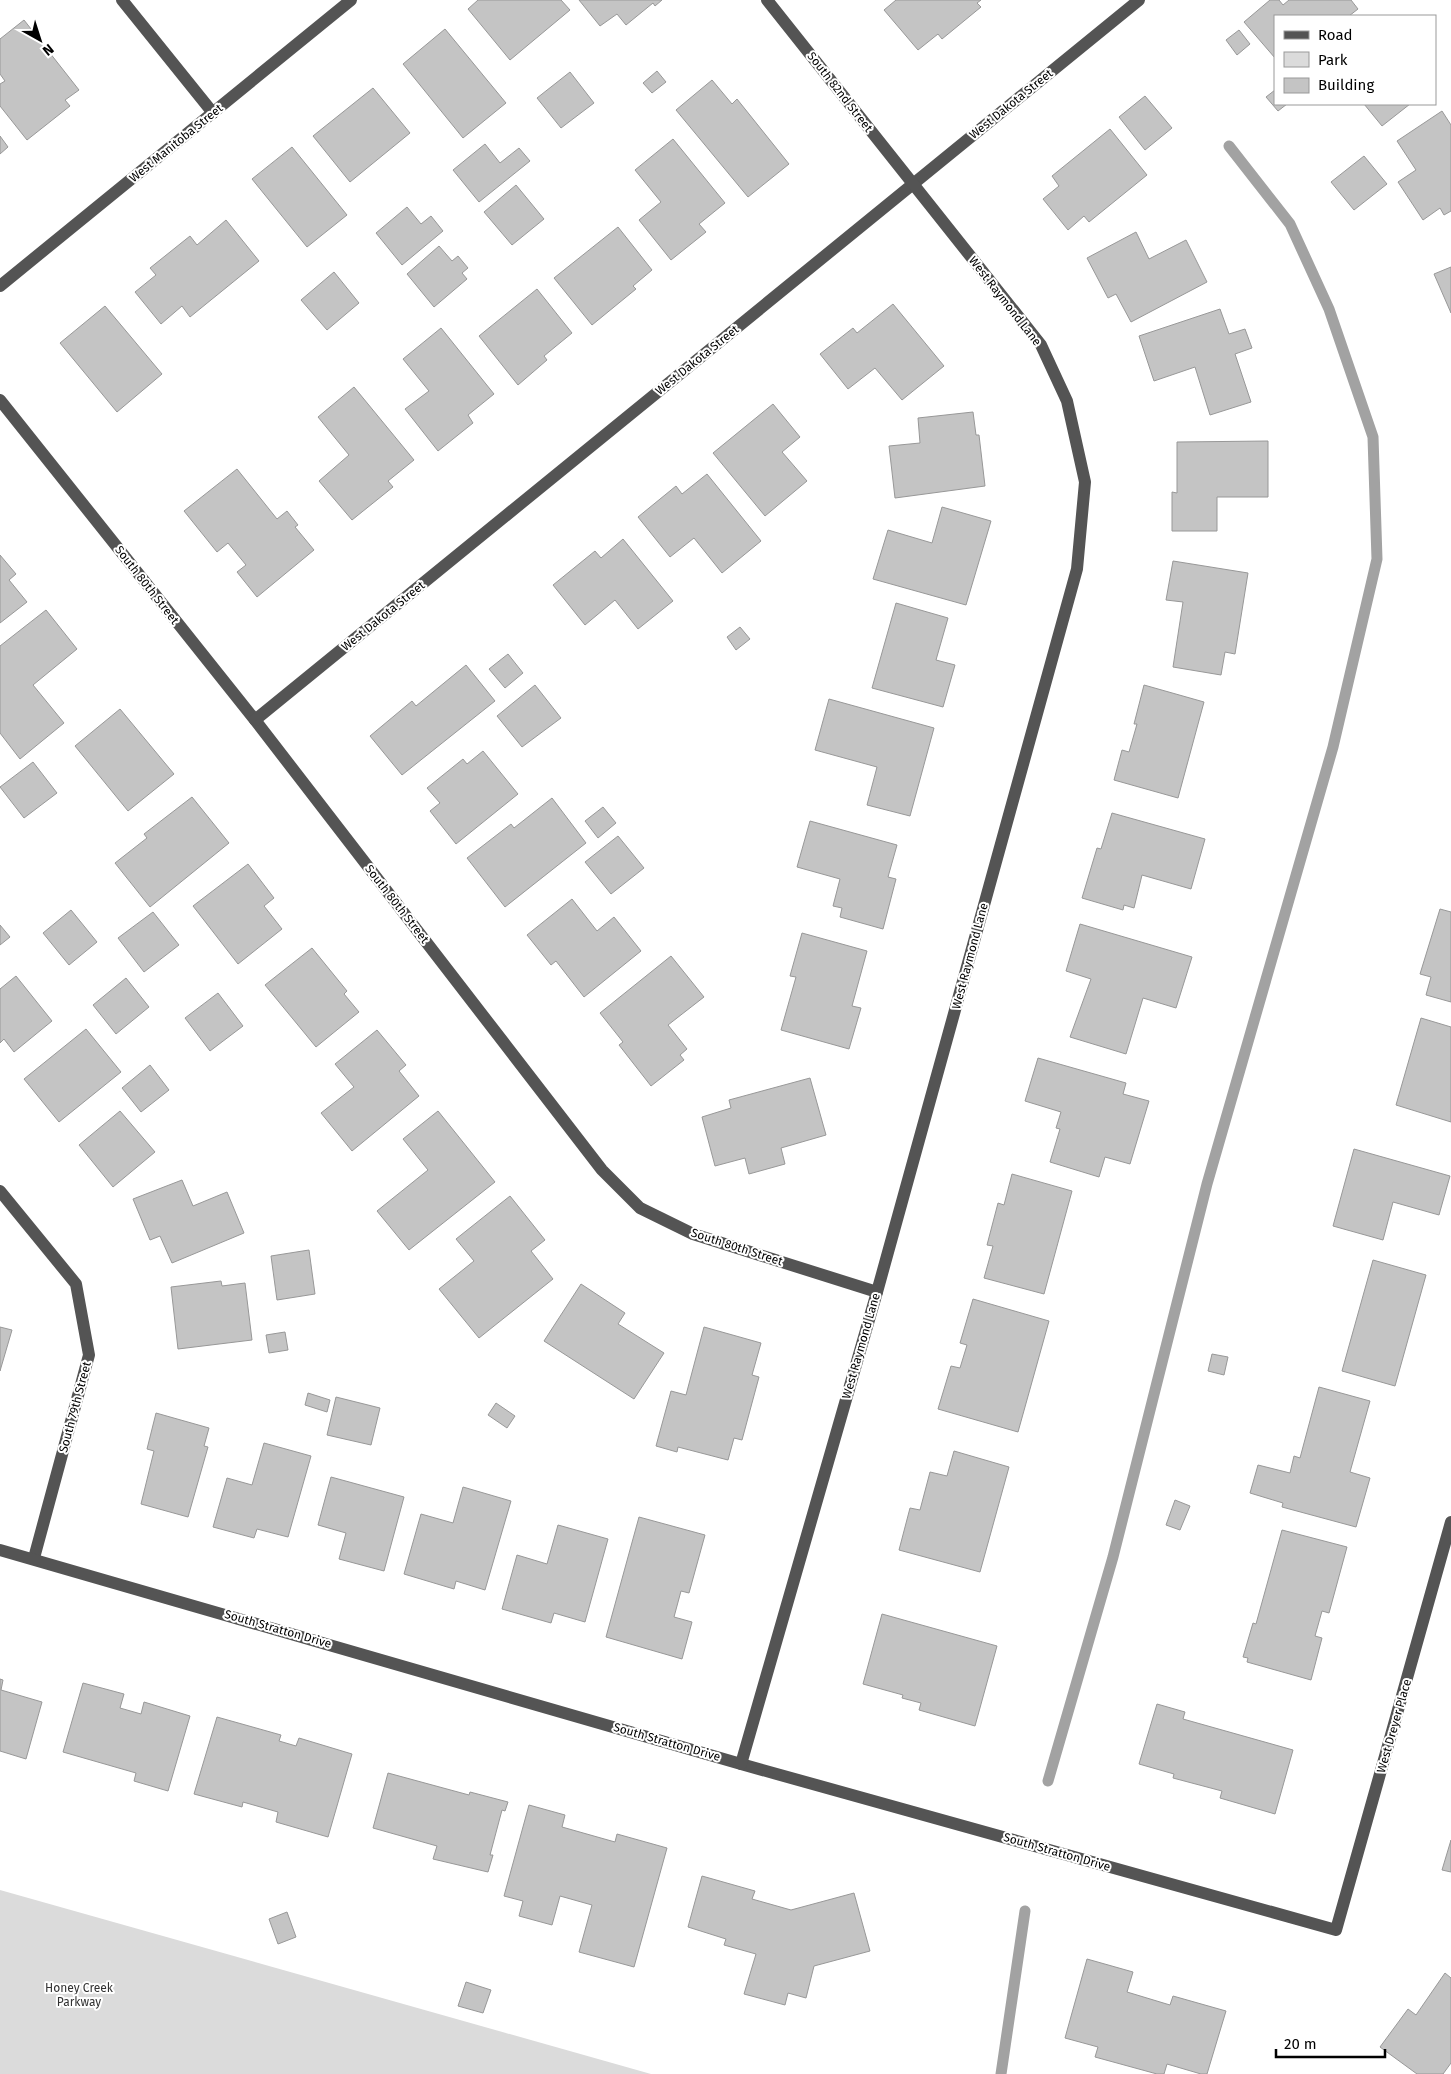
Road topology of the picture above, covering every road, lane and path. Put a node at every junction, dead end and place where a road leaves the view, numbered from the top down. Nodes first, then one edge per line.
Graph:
1 (122, 0) edge
2 (351, 0) edge
3 (767, 0) edge
4 (1139, 0) edge
5 (213, 113) junction
6 (912, 184) junction
7 (0, 286) edge
8 (0, 400) edge
9 (255, 720) junction
10 (0, 1191) edge
11 (877, 1292) junction
12 (1451, 1522) edge
13 (0, 1550) edge
14 (34, 1558) junction
15 (741, 1764) junction
16 (1336, 1930) joint

1 - 5 street
2 - 5 street, West Manitoba Street
3 - 6 street, South 82nd Street
4 - 6 street, West Dakota Street
5 - 7 street, West Manitoba Street
6 - 9 street, West Dakota Street
6 - 11 street, West Raymond Lane
8 - 9 street, South 80th Street
9 - 11 street, South 80th Street
10 - 14 street, South 79th Street
11 - 15 street, West Raymond Lane
12 - 16 street, West Dreyer Place
13 - 14 street, South Stratton Drive
14 - 15 street, South Stratton Drive
15 - 16 street, South Stratton Drive

